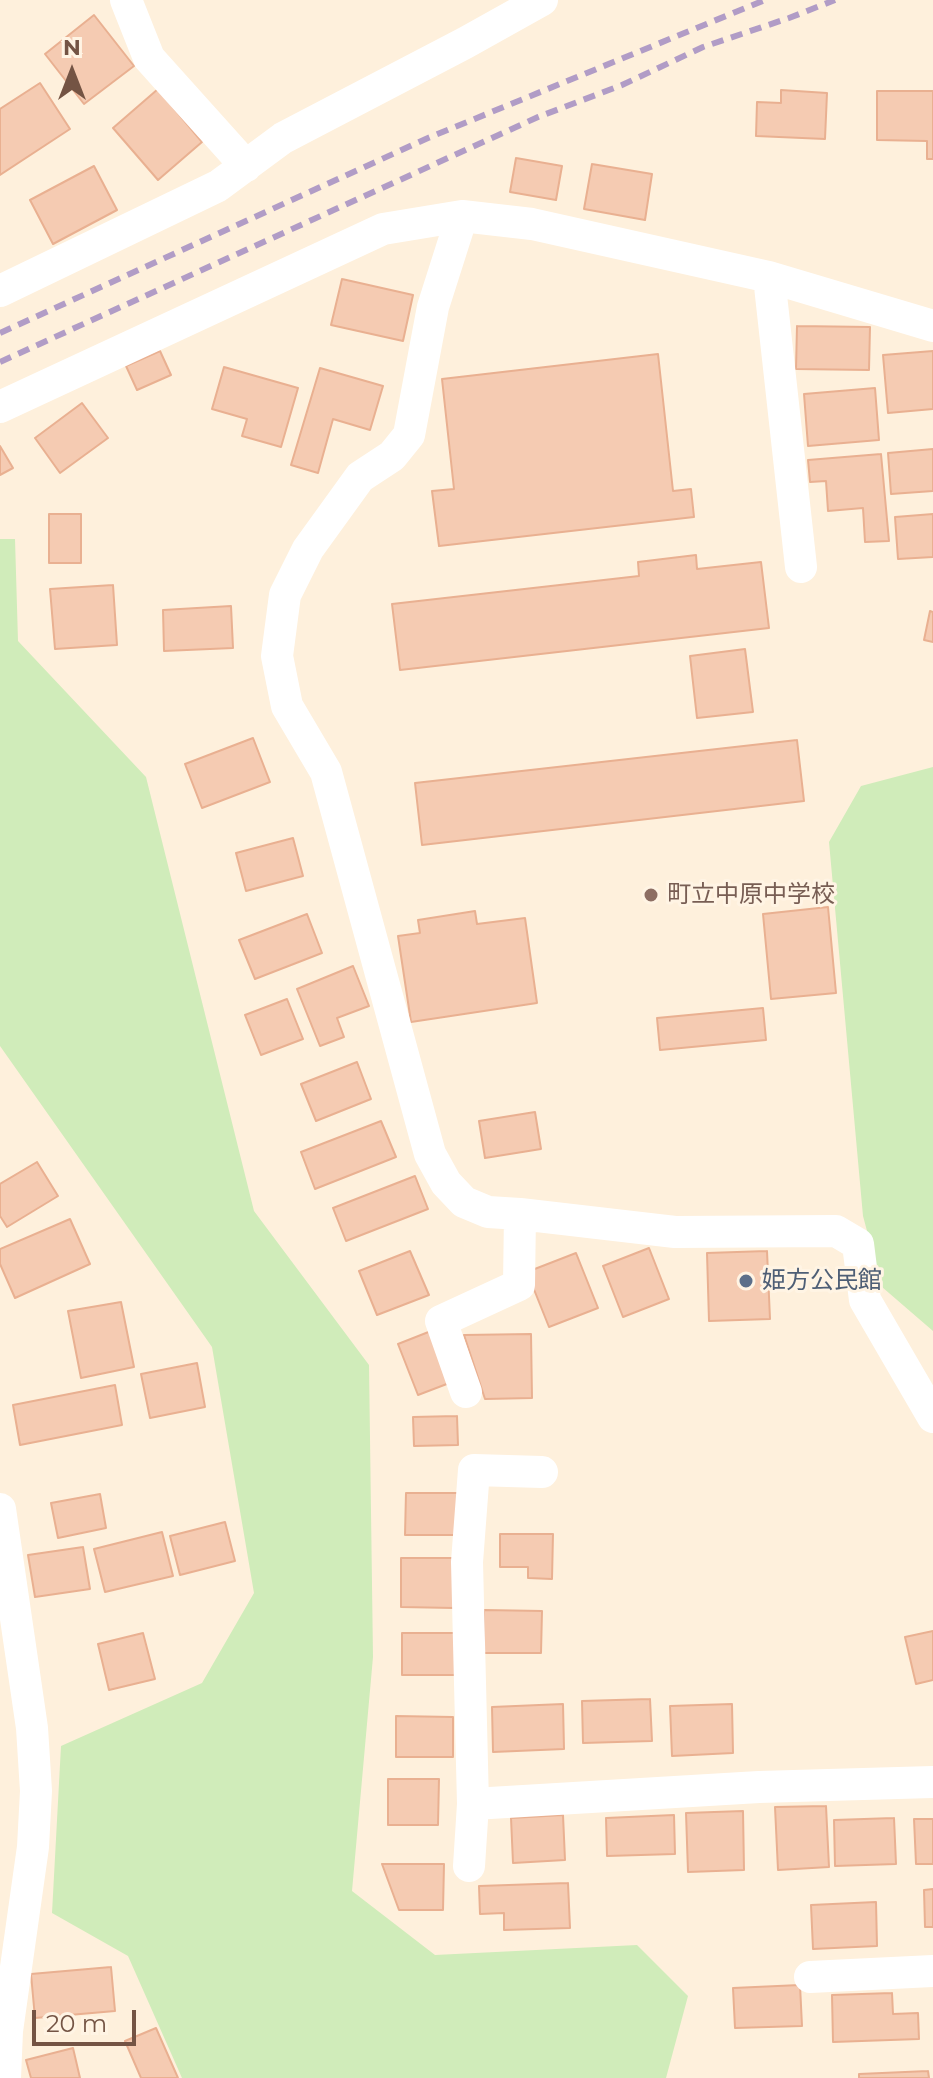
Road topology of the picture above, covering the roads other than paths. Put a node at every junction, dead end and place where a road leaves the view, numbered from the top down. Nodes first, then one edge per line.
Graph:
1 (126, 0) edge
2 (542, 0) edge
3 (246, 166) junction
4 (462, 216) junction
5 (769, 277) junction
6 (0, 291) edge
7 (933, 326) edge
8 (0, 407) edge
9 (801, 567) dead end
10 (520, 1214) junction
11 (466, 1392) dead end
12 (933, 1417) edge
13 (542, 1472) dead end
14 (0, 1509) edge
15 (933, 1782) edge
16 (473, 1804) junction
17 (469, 1866) dead end
18 (933, 1971) edge
19 (810, 1977) dead end
20 (5, 2078) edge

1 - 3 street
2 - 3 street
3 - 6 street
4 - 5 street
4 - 8 street
4 - 10 street
5 - 7 street
5 - 9 street
10 - 11 street
10 - 12 street
13 - 16 street
14 - 20 street
15 - 16 street
16 - 17 street
18 - 19 street

